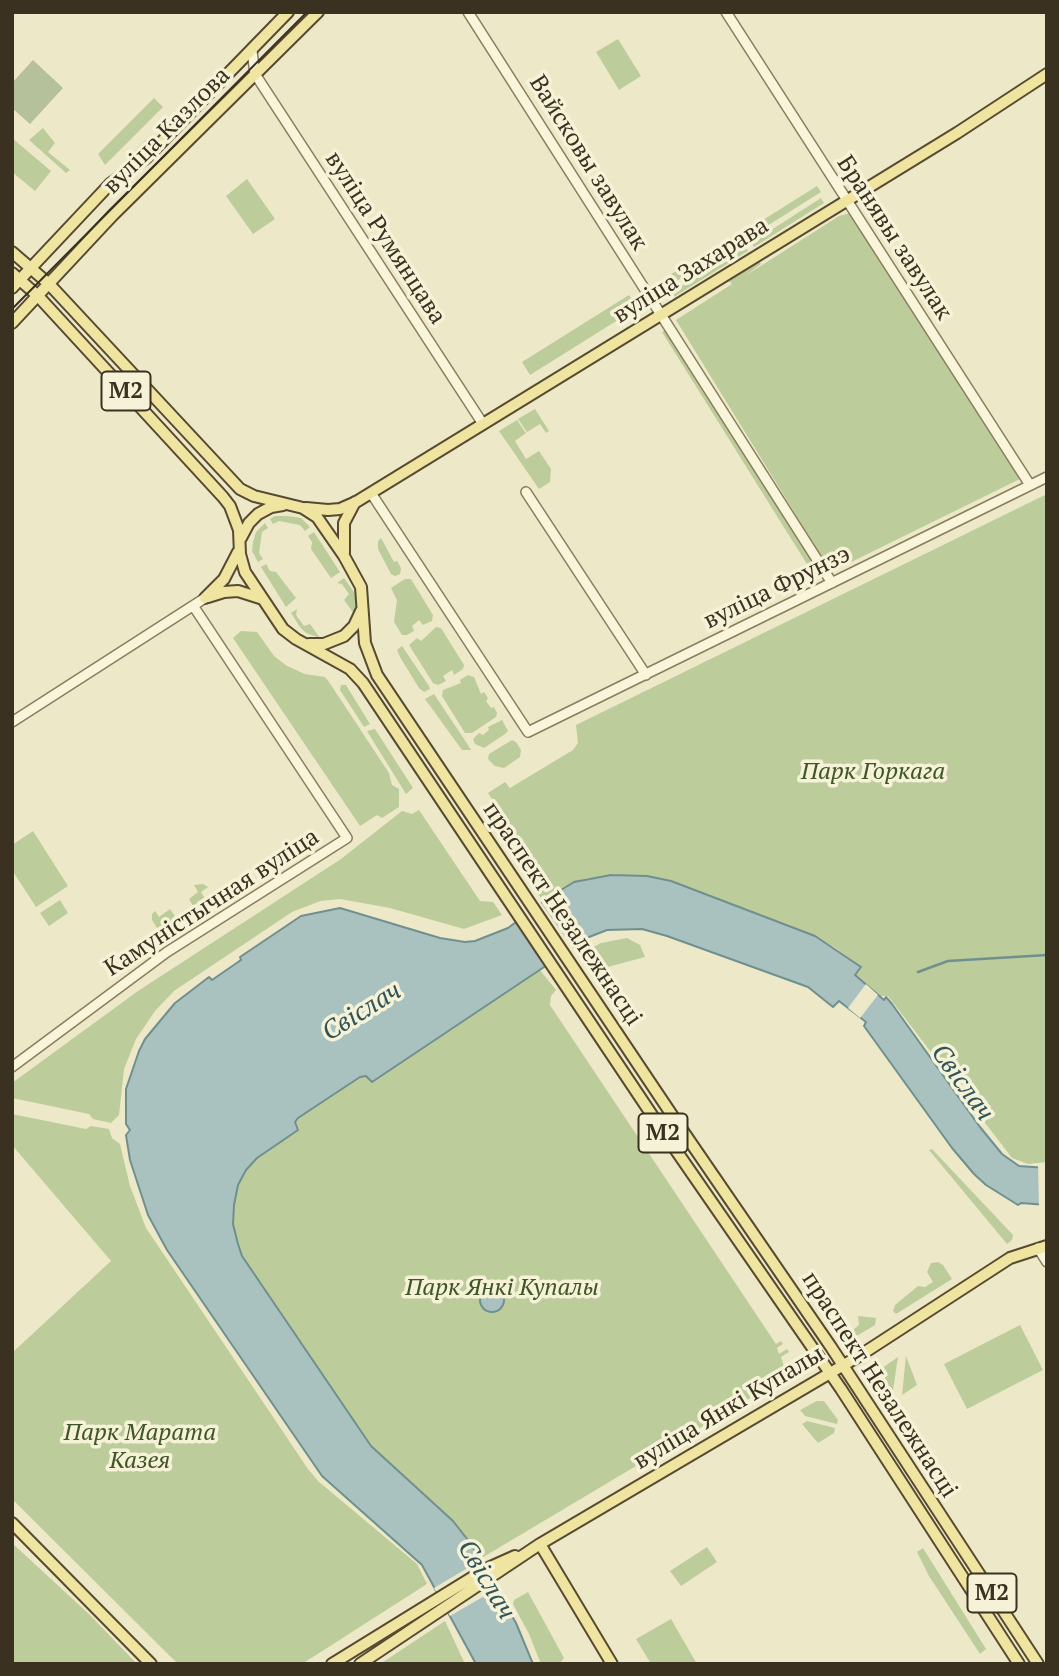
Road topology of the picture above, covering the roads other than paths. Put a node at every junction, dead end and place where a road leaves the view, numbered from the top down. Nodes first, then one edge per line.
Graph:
1 (288, 12) edge
2 (318, 12) edge
3 (468, 12) edge
4 (726, 12) edge
5 (252, 51) junction
6 (255, 74) junction
7 (1047, 74) edge
8 (846, 200) junction
9 (12, 252) edge
10 (31, 267) junction
11 (15, 280) edge
12 (49, 284) junction
13 (38, 296) junction
14 (661, 314) junction
15 (12, 323) edge
16 (483, 424) junction
17 (1047, 477) edge
18 (1030, 485) junction
19 (526, 492) dead end
20 (371, 493) junction
21 (356, 502) junction
22 (290, 505) junction
23 (303, 508) junction
24 (240, 543) junction
25 (344, 556) junction
26 (832, 583) junction
27 (205, 598) junction
28 (264, 600) junction
29 (362, 605) junction
30 (194, 607) junction
31 (302, 642) junction
32 (646, 674) junction
33 (12, 722) edge
34 (12, 1067) edge
35 (1042, 1247) edge
36 (1047, 1262) edge
37 (843, 1365) junction
38 (829, 1373) junction
39 (12, 1523) edge
40 (540, 1544) junction
41 (442, 1602) junction
42 (151, 1664) edge
43 (332, 1664) edge
44 (360, 1664) edge
45 (612, 1664) edge
46 (1019, 1664) edge
47 (1038, 1664) edge

1 - 5 main road, вуліца Казлова
2 - 6 main road, вуліца Казлова
3 - 14 street, Вайсковы завулак
4 - 8 street, Бранявы завулак
5 - 6 street
5 - 10 main road, вуліца Казлова
6 - 12 main road, вуліца Казлова
6 - 16 street, вуліца Румянцава
7 - 8 main road, вуліца Захарава
8 - 14 main road, вуліца Захарава
8 - 18 street, Бранявы завулак
9 - 10 main road, М2
10 - 11 main road, вуліца Казлова
10 - 12 main road, М2
11 - 13 main road, праспект Незалежнасці / М2
12 - 13 main road, вуліца Казлова
12 - 22 main road, М2
13 - 15 main road, вуліца Казлова
13 - 24 main road, праспект Незалежнасці / М2
14 - 16 main road, вуліца Захарава
14 - 26 street, Вайсковы завулак
16 - 20 main road, вуліца Захарава
17 - 18 street, вуліца Фрунзэ
18 - 26 street, вуліца Фрунзэ
19 - 32 street
20 - 21 main road, вуліца Захарава
20 - 32 street, вуліца Фрунзэ
21 - 23 main road, вуліца Захарава
21 - 25 main road
22 - 23 main road, М2
22 - 24 main road, М2
23 - 25 main road, праспект Незалежнасці / М2
24 - 27 main road
24 - 28 main road, праспект Незалежнасці / М2
25 - 29 main road, праспект Незалежнасці / М2
26 - 32 street, вуліца Фрунзэ
27 - 28 main road
27 - 30 street
28 - 31 main road, праспект Незалежнасці / М2
29 - 31 main road
29 - 37 main road, праспект Незалежнасці / М2
30 - 33 street
30 - 34 street, Камуністычная вуліца
31 - 38 main road, праспект Незалежнасці / М2
35 - 36 street
35 - 37 main road, вуліца Янкі Купалы
37 - 38 main road, вуліца Янкі Купалы
37 - 47 main road, праспект Незалежнасці / М2
38 - 40 main road, вуліца Янкі Купалы
38 - 46 main road, праспект Незалежнасці / М2
39 - 42 main road
40 - 41 main road, вуліца Янкі Купалы
40 - 45 main road
41 - 43 main road, вуліца Янкі Купалы
41 - 44 main road, вуліца Янкі Купалы

